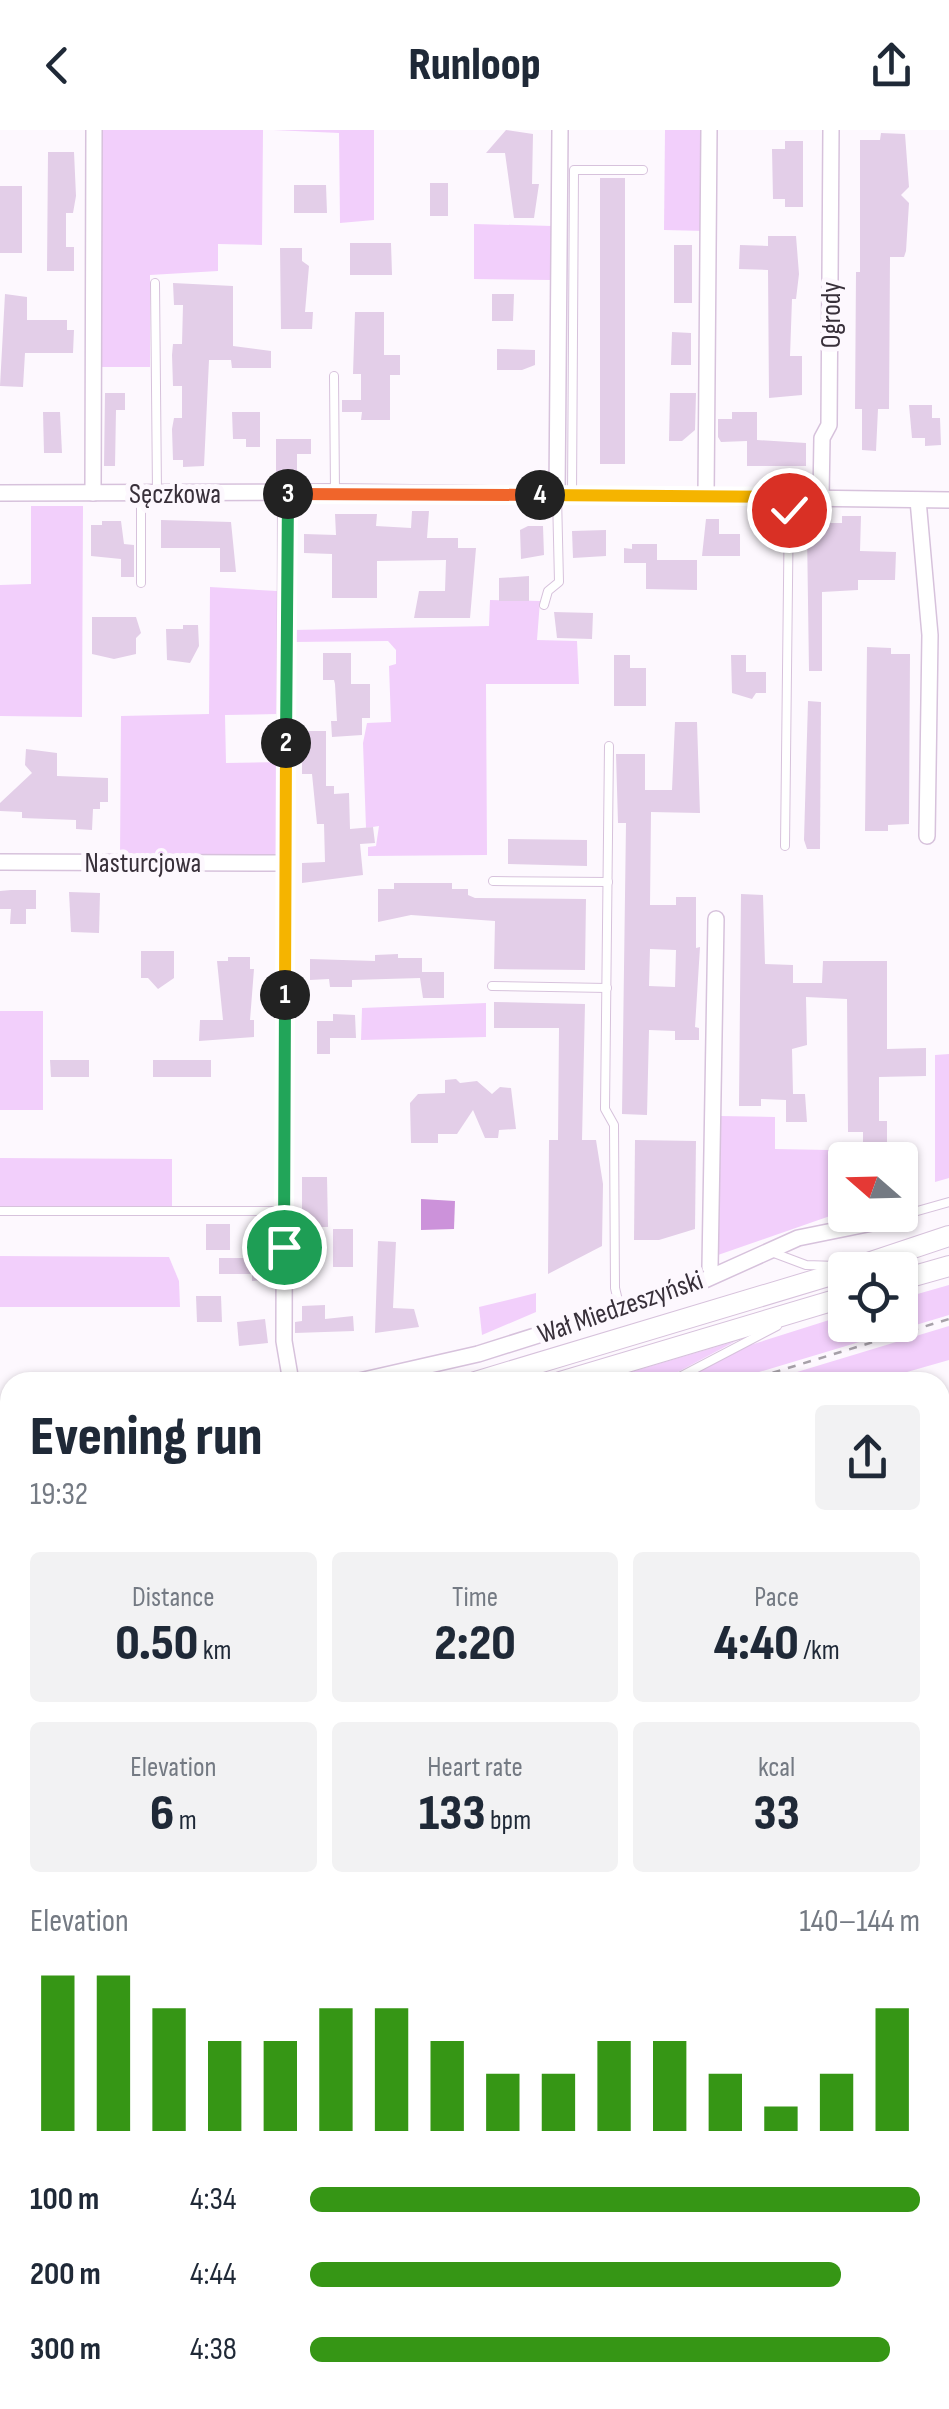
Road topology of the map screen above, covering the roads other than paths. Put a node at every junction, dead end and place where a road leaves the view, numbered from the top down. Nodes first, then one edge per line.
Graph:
1 (94, 130) edge
2 (560, 130) edge
3 (709, 130) edge
4 (831, 130) edge
5 (642, 170) dead end
6 (155, 283) dead end
7 (334, 376) dead end
8 (93, 492) junction
9 (334, 492) junction
10 (0, 493) edge
11 (149, 493) junction
12 (286, 494) junction
13 (706, 495) junction
14 (565, 496) junction
15 (789, 497) junction
16 (821, 497) junction
17 (918, 500) junction
18 (949, 500) edge
19 (141, 583) dead end
20 (544, 605) dead end
21 (609, 746) dead end
22 (927, 836) dead end
23 (786, 846) dead end
24 (0, 862) edge
25 (286, 863) junction
26 (492, 881) dead end
27 (608, 882) junction
28 (716, 919) dead end
29 (492, 986) dead end
30 (607, 988) junction
31 (949, 1202) edge
32 (0, 1211) edge
33 (284, 1211) junction
34 (918, 1211) edge
35 (828, 1230) edge
36 (949, 1236) edge
37 (766, 1250) junction
38 (901, 1252) edge
39 (828, 1266) edge
40 (949, 1266) edge
41 (710, 1267) dead end
42 (918, 1275) edge
43 (828, 1276) edge
44 (828, 1302) edge
45 (821, 1304) junction
46 (620, 1308) junction
47 (289, 1372) edge
48 (404, 1372) edge
49 (508, 1372) edge
50 (593, 1372) edge
51 (689, 1372) edge

1 - 8 street
2 - 14 street
3 - 13 street
4 - 16 street, Ogrody
5 - 14 lane
6 - 11 lane
7 - 9 lane
8 - 10 street, Sęczkowa
8 - 11 street, Sęczkowa
9 - 12 street, Sęczkowa
9 - 14 street, Sęczkowa
11 - 12 street, Sęczkowa
11 - 19 lane
12 - 25 street
13 - 14 street, Sęczkowa
13 - 15 street, Sęczkowa
14 - 20 lane
15 - 16 street, Sęczkowa
15 - 23 lane
16 - 17 street, Sęczkowa
17 - 18 street, Sęczkowa
17 - 22 street
21 - 27 lane
24 - 25 street, Nasturcjowa
25 - 33 street
26 - 27 lane
27 - 30 lane
28 - 41 street
29 - 30 lane
30 - 46 lane
31 - 34 lane
32 - 33 lane
33 - 47 street
35 - 37 street, Wał Miedzeszyński
36 - 38 main road, Wał Miedzeszyński
37 - 39 lane
37 - 46 street, Wał Miedzeszyński
40 - 42 main road
43 - 49 main road, Wał Miedzeszyński
44 - 45 main road, Wał Miedzeszyński
45 - 50 main road, Wał Miedzeszyński
45 - 51 lane
46 - 48 street, Wał Miedzeszyński

